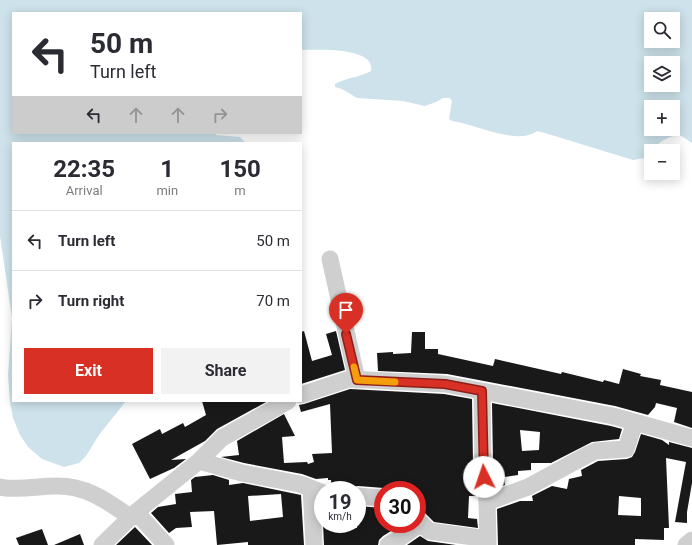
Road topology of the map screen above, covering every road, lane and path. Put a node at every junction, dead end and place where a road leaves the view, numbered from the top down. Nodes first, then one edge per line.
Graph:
1 (330, 259) dead end
2 (357, 380) junction
3 (482, 391) junction
4 (302, 395) edge
5 (286, 402) edge
6 (635, 422) junction
7 (692, 438) edge
8 (199, 461) junction
9 (0, 487) edge
10 (314, 489) edge
11 (487, 502) junction
12 (133, 515) junction
13 (426, 529) edge
14 (315, 533) edge
15 (405, 533) edge
16 (692, 540) edge
17 (488, 542) edge
18 (102, 545) edge
19 (166, 545) edge
20 (314, 545) edge
21 (388, 545) edge
22 (686, 545) edge

1 - 2 street
2 - 3 street
2 - 4 street
3 - 6 street
3 - 11 street
5 - 8 street
6 - 7 street
6 - 11 street
8 - 10 street
8 - 12 street
9 - 12 street
11 - 17 street
12 - 18 street
12 - 19 street
13 - 17 street
14 - 20 street
15 - 21 street
16 - 22 street

